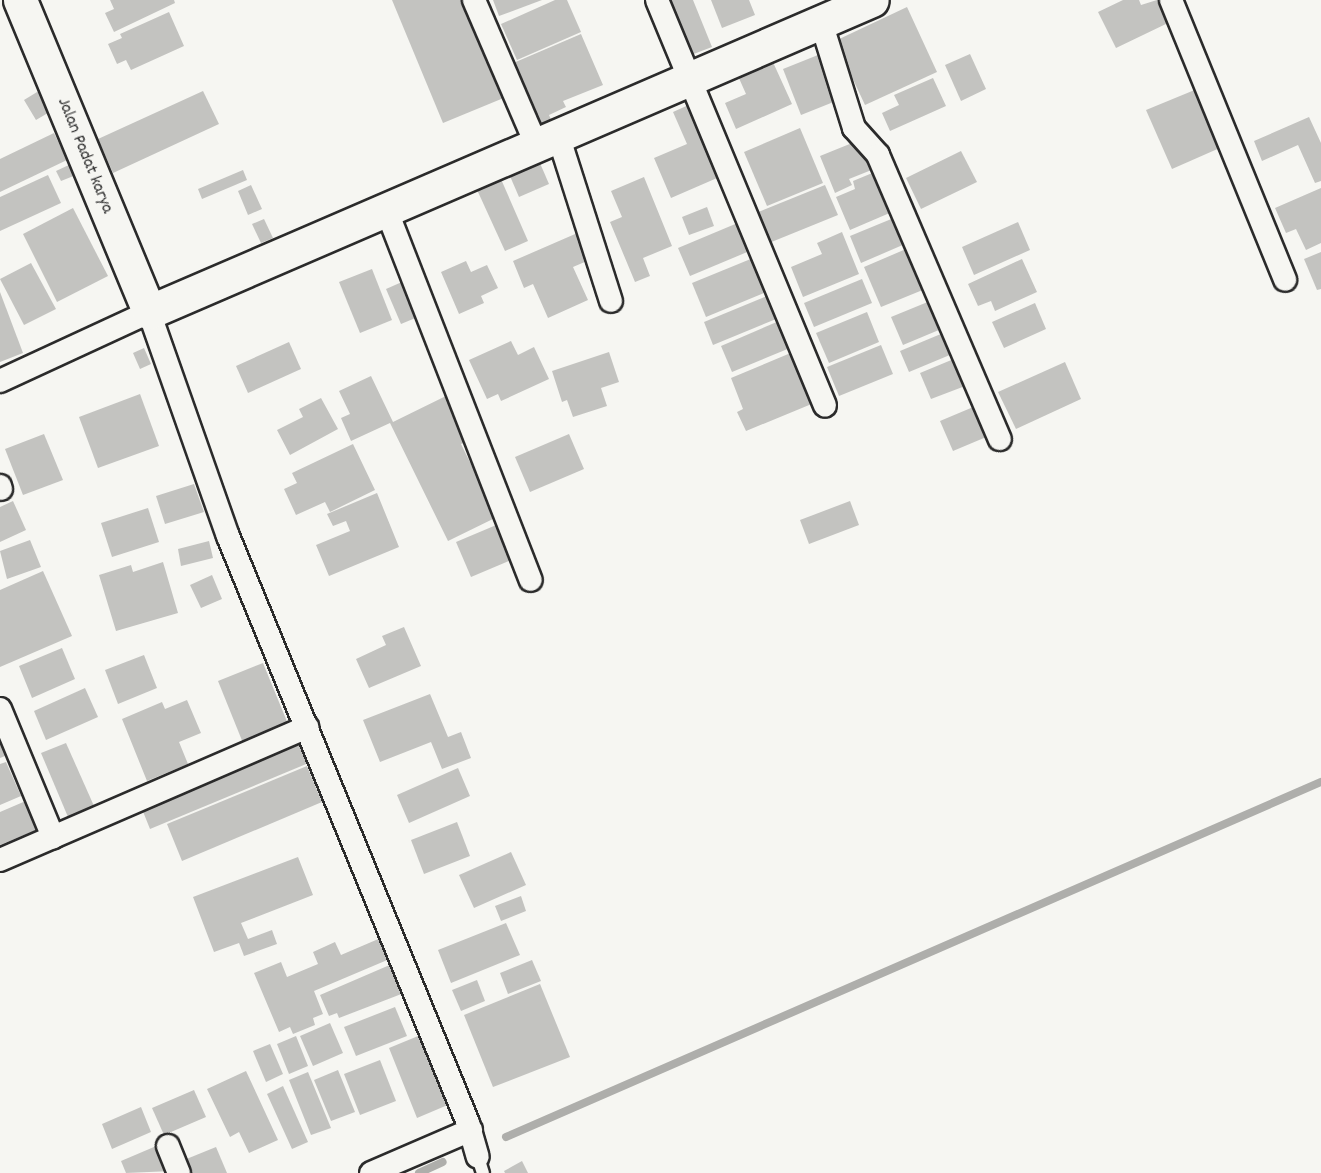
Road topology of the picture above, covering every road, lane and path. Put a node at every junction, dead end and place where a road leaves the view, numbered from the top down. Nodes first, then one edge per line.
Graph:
1 (20, 0) edge
2 (474, 0) edge
3 (657, 0) edge
4 (872, 0) edge
5 (1171, 0) edge
6 (821, 22) junction
7 (691, 79) junction
8 (547, 140) junction
9 (386, 209) junction
10 (1285, 280) dead end
11 (611, 301) dead end
12 (149, 312) junction
13 (0, 381) edge
14 (825, 406) dead end
15 (1000, 439) dead end
16 (531, 580) dead end
17 (0, 709) edge
18 (308, 727) junction
19 (53, 837) junction
20 (0, 860) edge
21 (168, 1146) dead end
22 (476, 1150) edge
23 (179, 1173) edge
24 (371, 1173) edge

1 - 12 main road, Jalan Padat karya
2 - 8 street
3 - 7 street
4 - 6 main road
5 - 10 street
6 - 7 main road
6 - 15 street
7 - 8 main road
7 - 14 street
8 - 9 main road
8 - 11 street
9 - 12 main road
9 - 16 street
12 - 13 street
12 - 18 street
17 - 19 street
18 - 19 street
18 - 22 street
19 - 20 street
21 - 23 street
22 - 24 street

